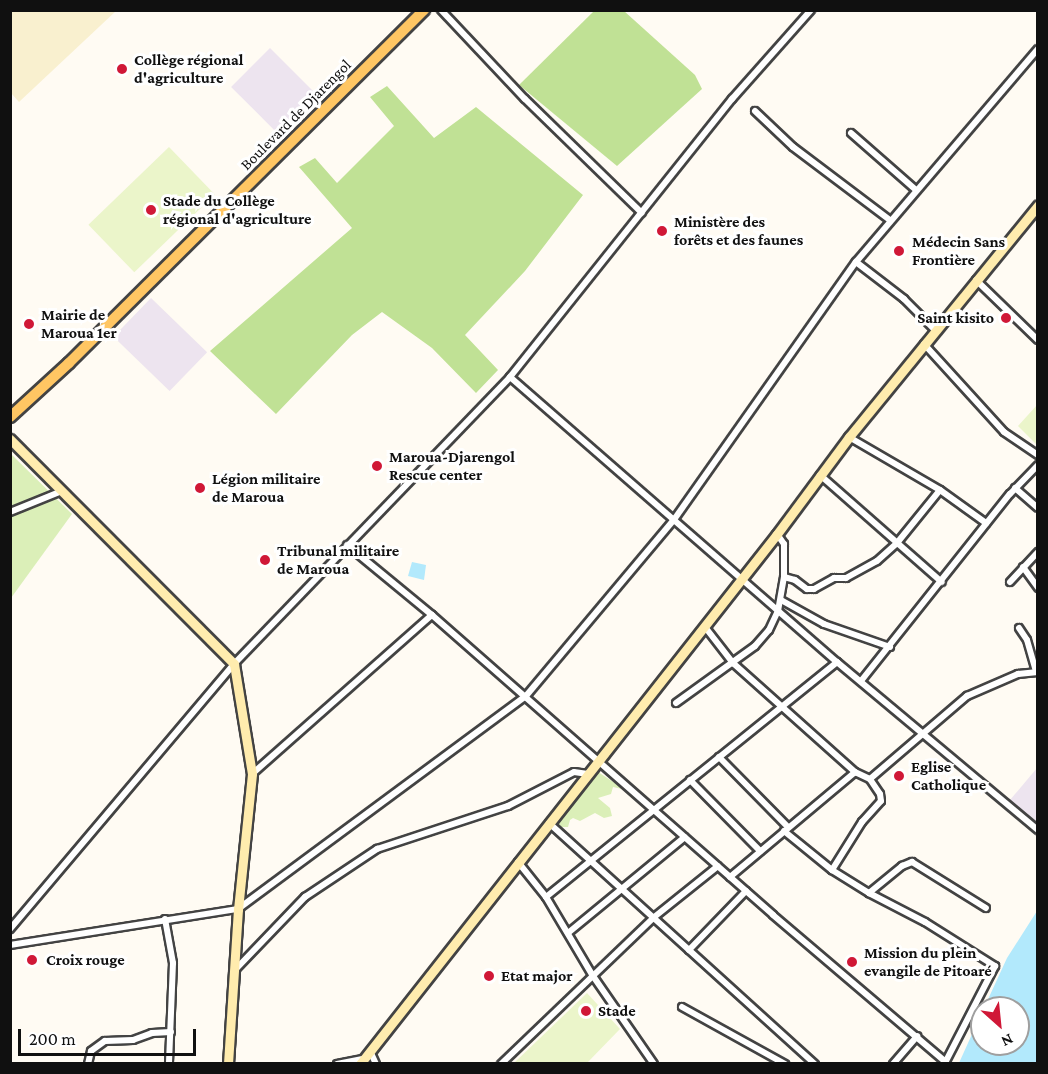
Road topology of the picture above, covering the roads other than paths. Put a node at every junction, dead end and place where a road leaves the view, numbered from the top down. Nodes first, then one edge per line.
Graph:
1 (424, 10) edge
2 (441, 10) edge
3 (811, 10) edge
4 (1038, 48) edge
5 (755, 111) dead end
6 (851, 133) dead end
7 (916, 190) junction
8 (1038, 205) edge
9 (642, 213) junction
10 (890, 220) junction
11 (856, 262) junction
12 (975, 279) junction
13 (935, 330) junction
14 (1038, 340) edge
15 (924, 344) junction
16 (510, 377) junction
17 (11, 418) edge
18 (849, 437) junction
19 (10, 439) edge
20 (1038, 455) edge
21 (1038, 465) edge
22 (820, 475) junction
23 (1015, 489) junction
24 (940, 490) junction
25 (63, 491) junction
26 (1038, 508) edge
27 (10, 512) edge
28 (673, 521) junction
29 (986, 523) junction
30 (777, 534) junction
31 (897, 543) junction
32 (347, 545) junction
33 (1038, 552) edge
34 (1023, 567) junction
35 (784, 578) junction
36 (742, 579) junction
37 (942, 582) junction
38 (1010, 582) dead end
39 (1038, 588) edge
40 (781, 600) junction
41 (778, 611) junction
42 (432, 615) junction
43 (705, 627) junction
44 (1019, 628) dead end
45 (890, 647) junction
46 (837, 662) junction
47 (733, 663) junction
48 (234, 664) junction
49 (1037, 672) edge
50 (861, 681) junction
51 (526, 696) junction
52 (676, 703) dead end
53 (782, 707) junction
54 (924, 735) junction
55 (719, 757) junction
56 (597, 762) junction
57 (855, 772) junction
58 (252, 774) junction
59 (588, 774) junction
60 (870, 779) junction
61 (690, 780) junction
62 (654, 808) junction
63 (549, 823) junction
64 (786, 829) junction
65 (1038, 830) edge
66 (685, 837) junction
67 (759, 851) junction
68 (591, 861) junction
69 (518, 862) junction
70 (718, 866) junction
71 (832, 870) junction
72 (730, 877) junction
73 (622, 888) junction
74 (746, 891) junction
75 (869, 893) junction
76 (546, 897) junction
77 (986, 908) dead end
78 (238, 909) junction
79 (653, 918) junction
80 (165, 920) junction
81 (10, 929) edge
82 (568, 933) junction
83 (10, 945) edge
84 (689, 950) junction
85 (234, 971) junction
86 (593, 976) junction
87 (682, 1007) dead end
88 (171, 1032) junction
89 (917, 1036) junction
90 (365, 1058) edge
91 (807, 1058) junction
92 (504, 1063) edge
93 (945, 1063) edge
94 (88, 1064) edge
95 (169, 1064) edge
96 (228, 1064) edge
97 (337, 1064) edge
98 (376, 1064) edge
99 (654, 1064) edge
100 (785, 1064) edge
101 (801, 1064) edge
102 (814, 1064) edge
103 (893, 1064) edge

1 - 17 main road, Boulevard de Djarengol
2 - 9 street
3 - 9 street
4 - 7 street
5 - 10 street
6 - 7 street
7 - 10 street
8 - 12 street
9 - 16 street
10 - 11 street
11 - 13 street
11 - 28 street
12 - 13 street
12 - 14 street
13 - 15 street
15 - 18 street
15 - 20 street
16 - 28 street
16 - 32 street
18 - 22 street
18 - 24 street
19 - 25 street
21 - 23 street
22 - 30 street
22 - 31 street
23 - 26 street
23 - 29 street
24 - 29 street
24 - 31 street
25 - 27 street
25 - 48 street
28 - 36 street
28 - 51 street
29 - 37 street
30 - 35 street
30 - 36 street
31 - 35 street
31 - 37 street
32 - 42 street
32 - 48 street
33 - 34 street
34 - 38 street
34 - 39 street
35 - 40 street
36 - 41 street
36 - 43 street
37 - 45 street
40 - 41 street
40 - 45 street
41 - 46 street
41 - 47 street
42 - 51 street
42 - 58 street
43 - 47 street
43 - 56 street
44 - 49 street
45 - 50 street
46 - 50 street
46 - 53 street
47 - 52 street
47 - 53 street
48 - 58 street
48 - 81 street
49 - 54 street
50 - 54 street
51 - 56 street
51 - 78 street
53 - 55 street
53 - 57 street
54 - 60 street
54 - 65 street
55 - 61 street
55 - 64 street
56 - 59 street
56 - 62 street
57 - 60 street
57 - 64 street
58 - 78 street
59 - 63 street
59 - 85 street
60 - 71 street
61 - 62 street
61 - 67 street
62 - 66 street
62 - 68 street
63 - 68 street
63 - 69 street
64 - 67 street
64 - 71 street
66 - 70 street
66 - 73 street
67 - 72 street
68 - 73 street
68 - 76 street
69 - 76 street
69 - 90 street
70 - 72 street
70 - 79 street
71 - 75 street
72 - 74 street
73 - 79 street
73 - 82 street
74 - 84 street
74 - 89 street
75 - 77 street
75 - 93 street
76 - 82 street
78 - 80 street
78 - 85 street
79 - 84 street
79 - 86 street
80 - 83 street
80 - 88 street
82 - 86 street
84 - 91 street
85 - 96 street
86 - 92 street
86 - 99 street
87 - 100 street
88 - 94 street
88 - 95 street
89 - 93 street
89 - 103 street
90 - 97 street
90 - 98 street
91 - 101 street
91 - 102 street

